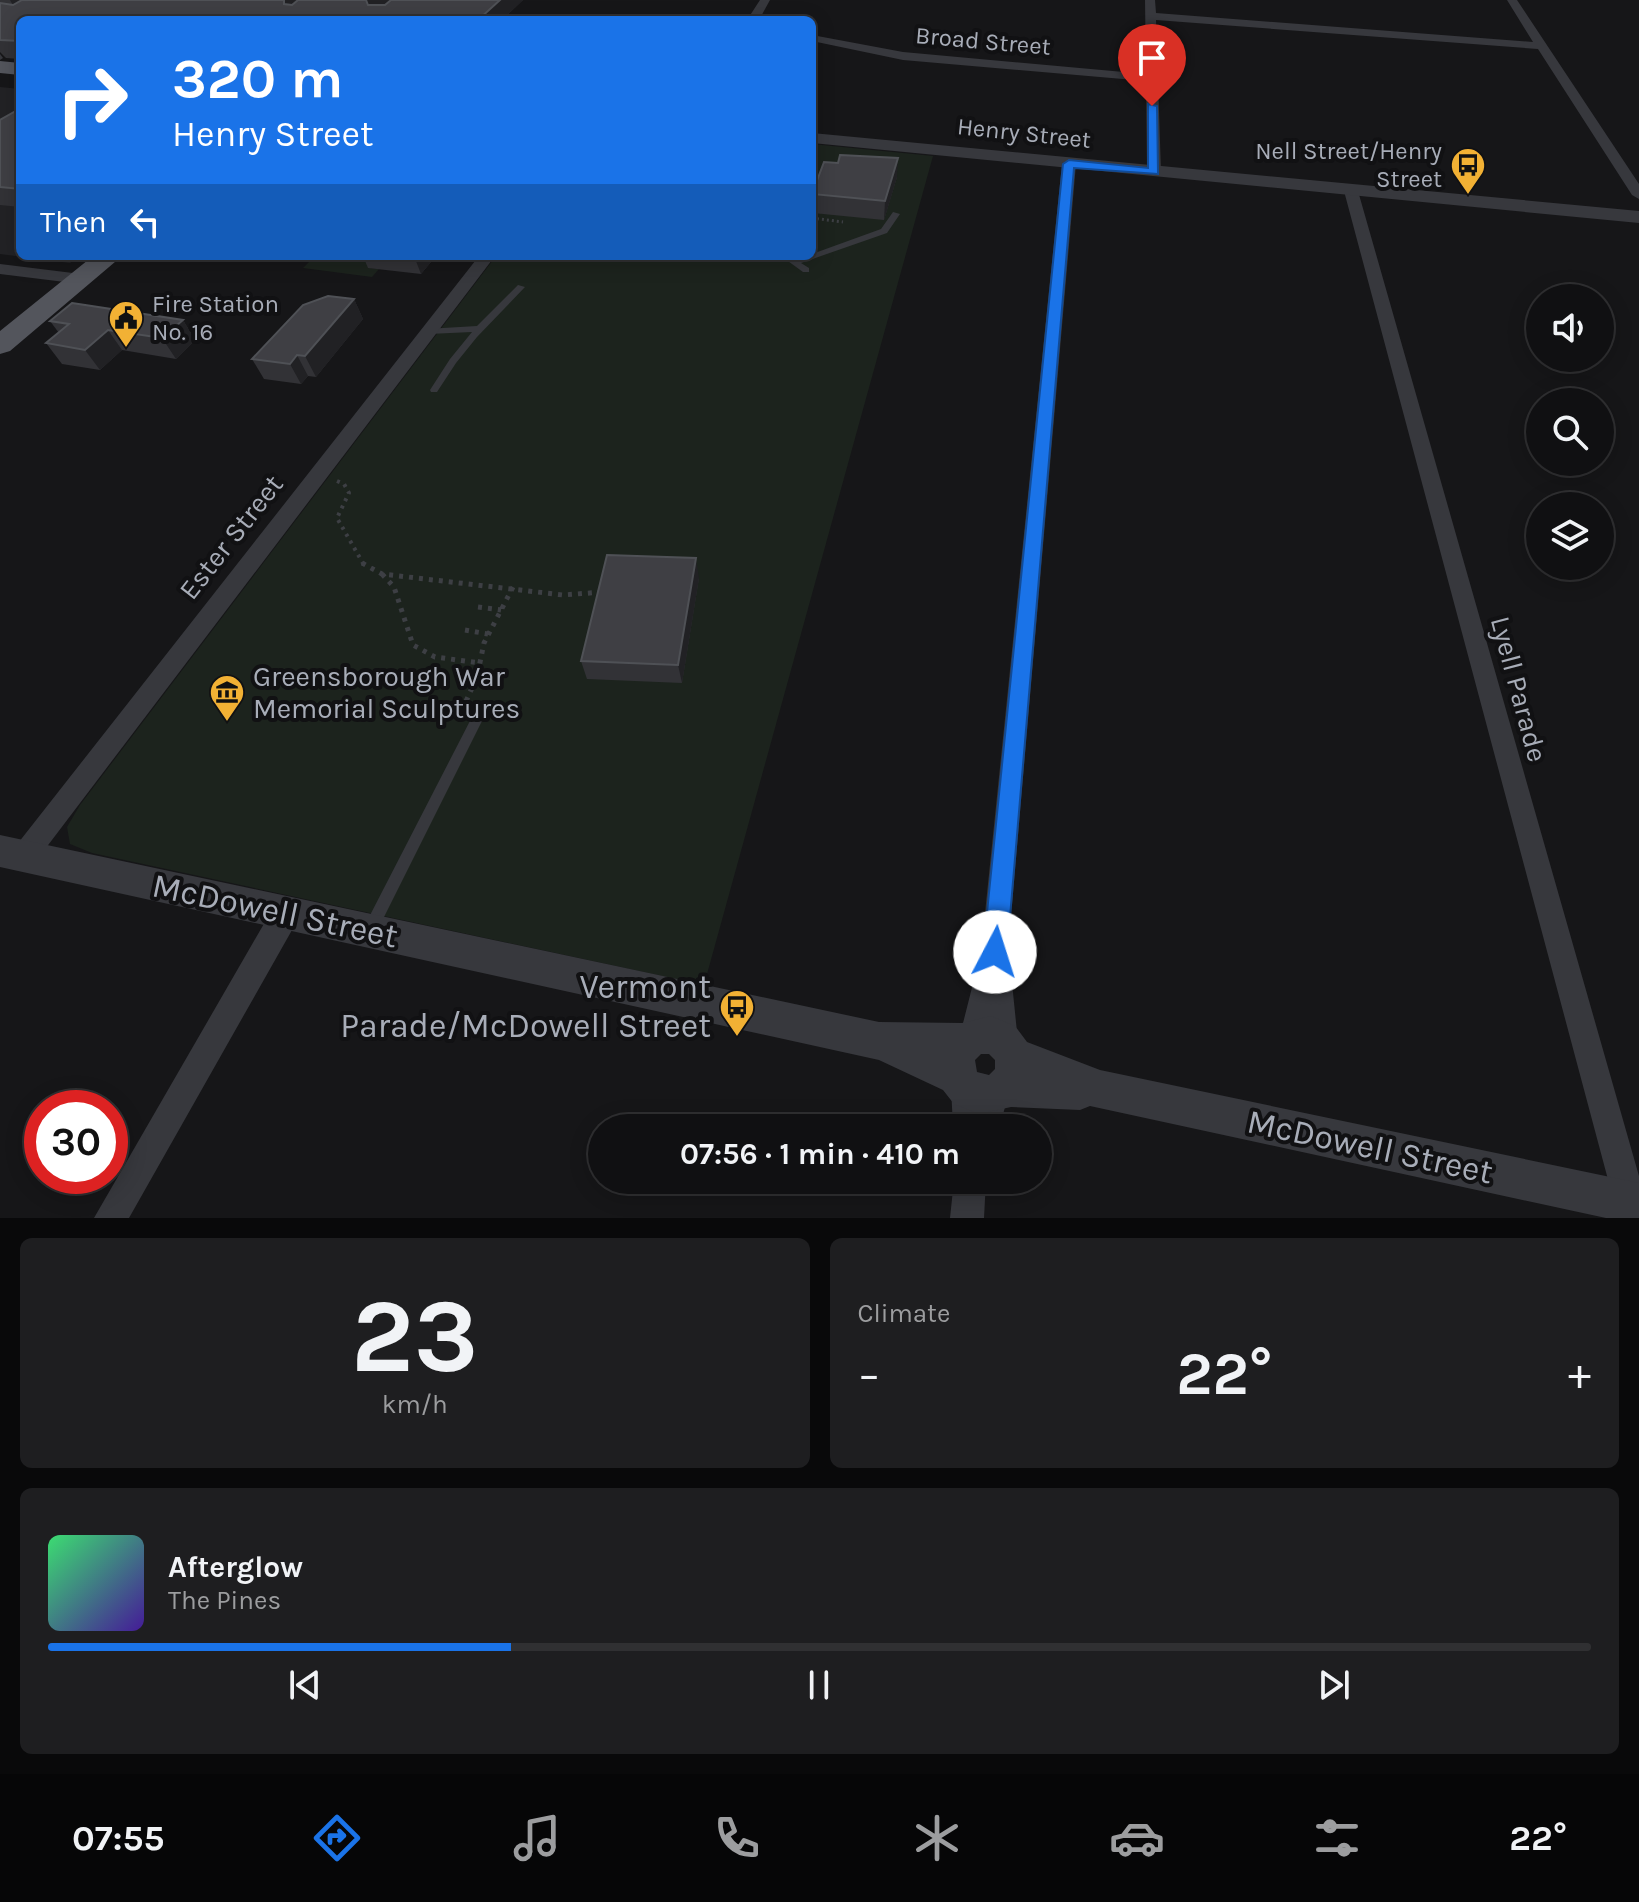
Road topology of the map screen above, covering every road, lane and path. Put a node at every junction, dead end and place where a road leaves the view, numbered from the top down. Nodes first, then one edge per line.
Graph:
1 (1150, 0) edge
2 (1512, 0) edge
3 (1151, 16) junction
4 (816, 39) edge
5 (1542, 46) junction
6 (1152, 78) junction
7 (816, 139) edge
8 (1069, 164) junction
9 (1154, 172) junction
10 (1351, 191) junction
11 (1636, 191) edge
12 (1639, 206) edge
13 (896, 214) dead end
14 (816, 219) edge
15 (843, 222) dead end
16 (1638, 223) edge
17 (816, 255) edge
18 (104, 260) edge
19 (484, 260) edge
20 (792, 260) edge
21 (802, 260) edge
22 (796, 262) junction
23 (0, 269) edge
24 (806, 270) dead end
25 (81, 279) junction
26 (521, 287) dead end
27 (477, 329) junction
28 (429, 331) junction
29 (0, 345) edge
30 (434, 390) dead end
31 (317, 475) junction
32 (382, 574) junction
33 (513, 587) junction
34 (608, 591) edge
35 (478, 607) dead end
36 (501, 610) junction
37 (465, 630) dead end
38 (488, 634) junction
39 (480, 663) junction
40 (458, 718) dead end
41 (476, 721) dead end
42 (12, 853) edge
43 (286, 913) junction
44 (368, 932) junction
45 (985, 1072) edge
46 (973, 1114) edge
47 (969, 1194) edge
48 (1635, 1203) edge
49 (111, 1218) edge
50 (967, 1218) edge

1 - 3 street
2 - 5 street
3 - 5 street
3 - 6 street
4 - 6 street, Broad Street
5 - 11 street
6 - 9 street
7 - 8 street, Henry Street
8 - 9 street, Henry Street
8 - 45 street
9 - 10 street, Henry Street
10 - 16 street, Henry Street
10 - 48 street, Lyell Parade
11 - 12 street
13 - 17 lane
14 - 15 path
18 - 25 main road
19 - 28 street, Ester Street
20 - 22 lane
21 - 22 lane
22 - 24 lane
23 - 25 street
25 - 29 main road
26 - 27 lane
27 - 28 lane
27 - 30 lane
28 - 31 street, Ester Street
31 - 32 path
31 - 42 street, Ester Street
32 - 33 path
32 - 39 path
33 - 34 path
33 - 36 path
35 - 36 path
36 - 38 path
37 - 38 path
38 - 39 path
39 - 40 path
41 - 44 lane
42 - 43 street, McDowell Street
43 - 44 street, McDowell Street
43 - 49 street
44 - 45 street, McDowell Street
45 - 46 street
45 - 48 street, McDowell Street
47 - 50 street

